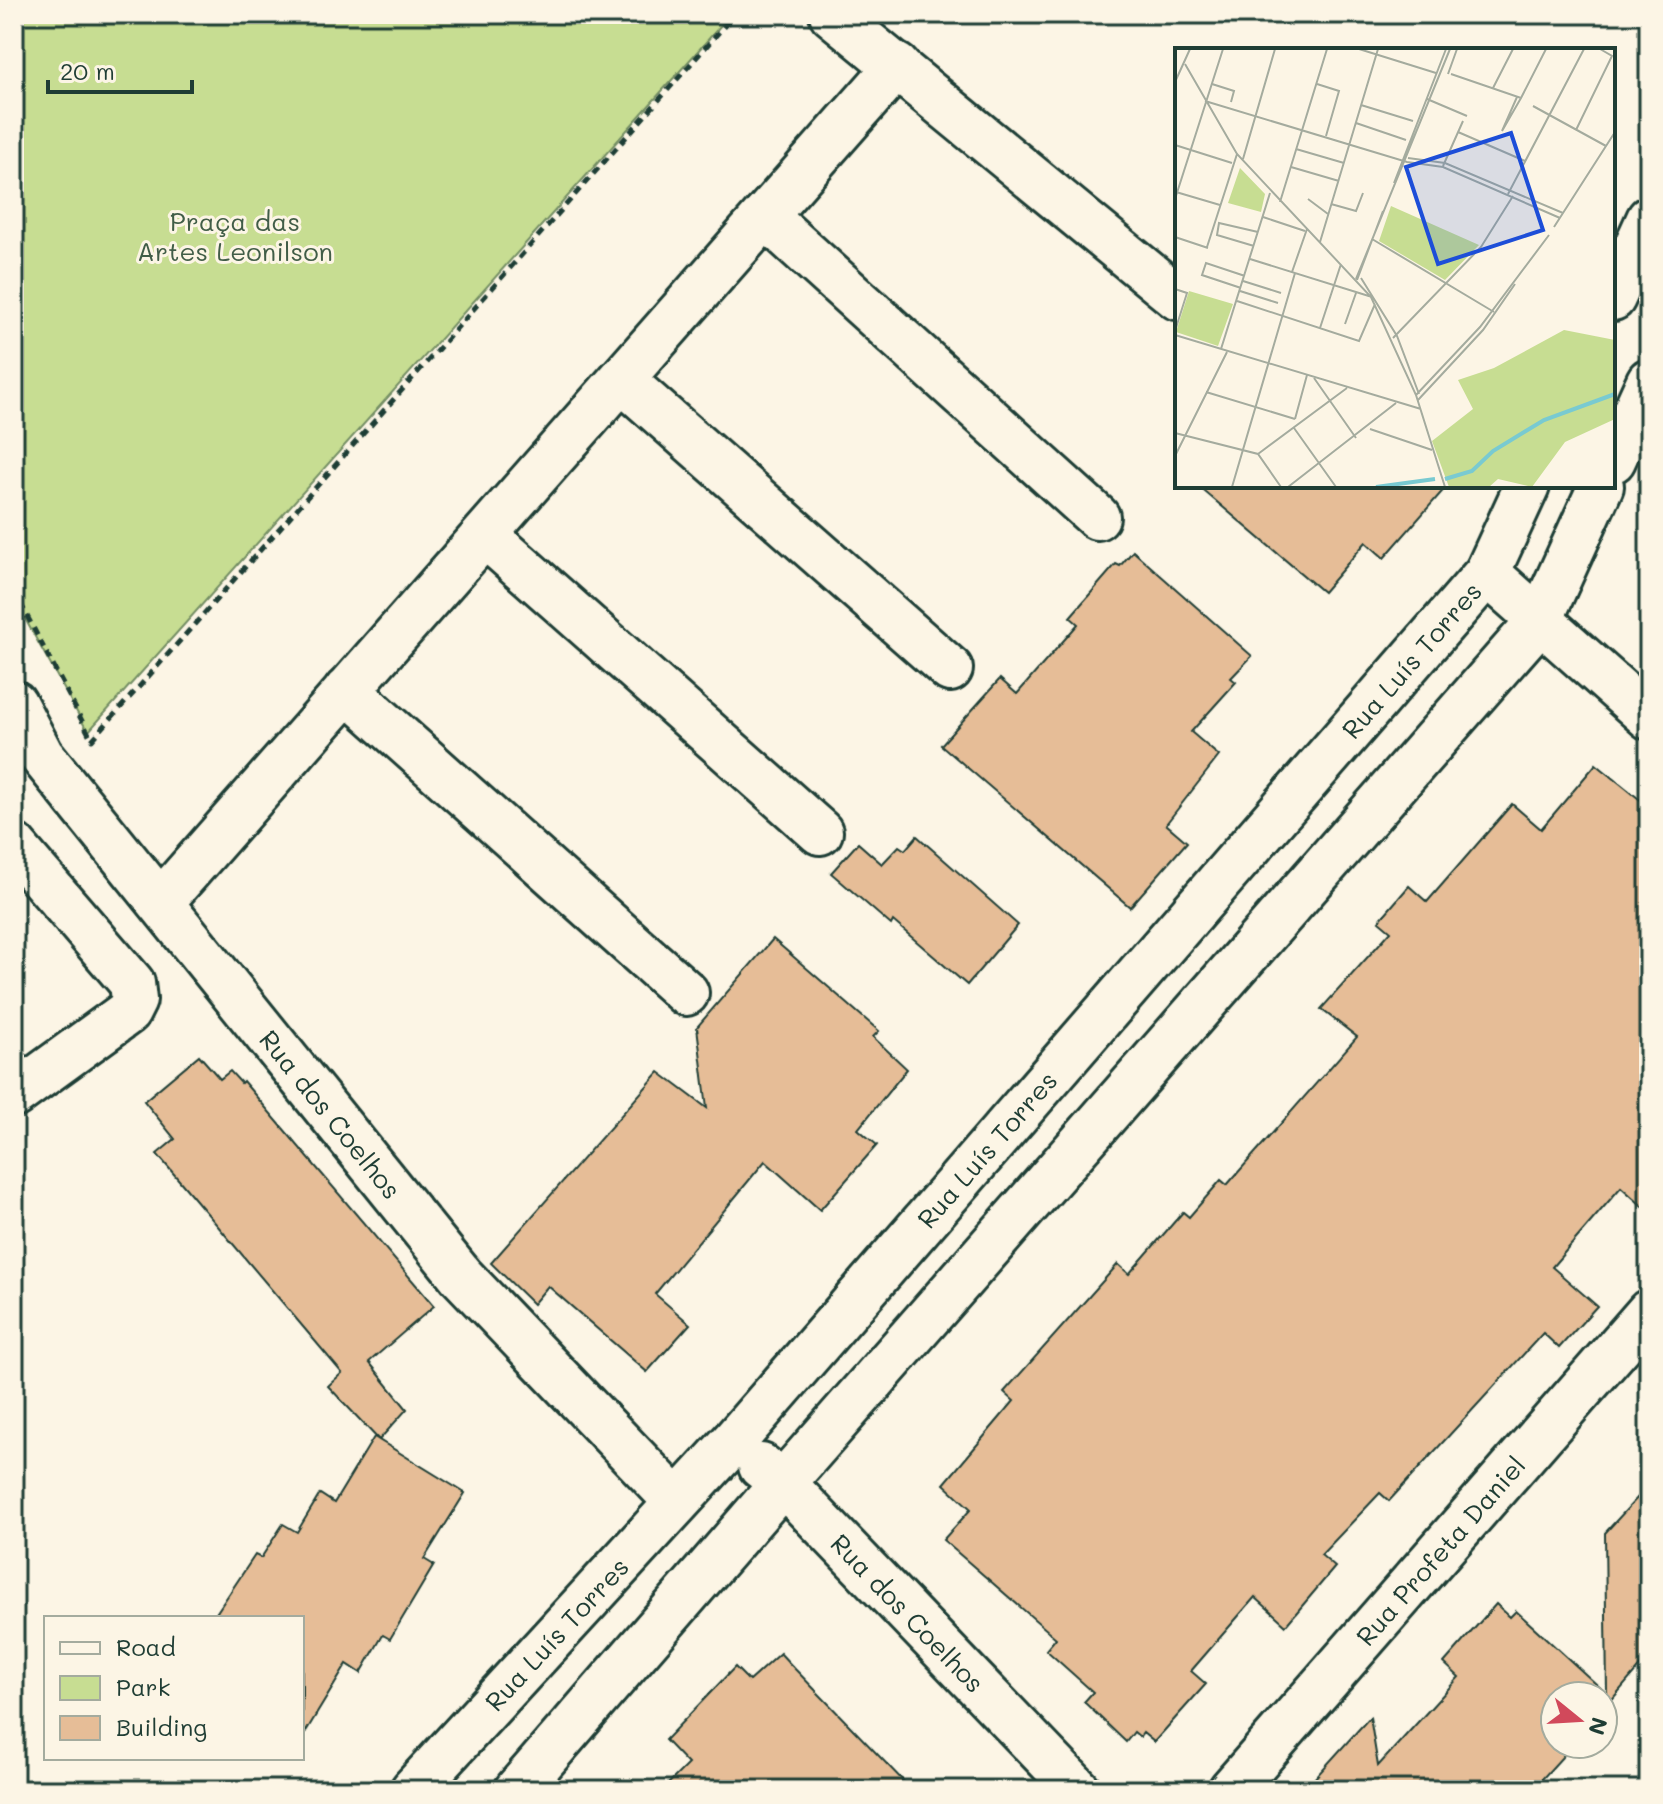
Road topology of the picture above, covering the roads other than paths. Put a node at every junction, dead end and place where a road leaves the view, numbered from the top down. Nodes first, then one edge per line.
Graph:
1 (832, 14) edge
2 (897, 66) junction
3 (765, 216) junction
4 (1649, 219) edge
5 (1615, 294) edge
6 (1175, 295) edge
7 (622, 380) junction
8 (1649, 381) edge
9 (1615, 456) edge
10 (1526, 488) edge
11 (1600, 488) edge
12 (1097, 517) dead end
13 (485, 535) junction
14 (1487, 573) junction
15 (1540, 620) junction
16 (950, 669) dead end
17 (347, 690) junction
18 (14, 703) edge
19 (1649, 717) edge
20 (820, 832) dead end
21 (14, 846) edge
22 (161, 902) junction
23 (686, 993) dead end
24 (14, 1095) edge
25 (1649, 1312) edge
26 (733, 1442) junction
27 (783, 1483) junction
28 (677, 1502) junction
29 (413, 1790) edge
30 (517, 1790) edge
31 (1078, 1790) edge
32 (1231, 1790) edge

1 - 2 street
2 - 3 street
2 - 6 street
3 - 7 street
3 - 12 street
4 - 5 street
7 - 13 street
7 - 16 street
8 - 9 street
10 - 14 street, Rua Luís Torres
11 - 15 street
13 - 17 street
13 - 20 street
14 - 15 street
14 - 26 street, Rua Luís Torres
15 - 19 street
15 - 27 street
17 - 22 street
17 - 23 street
18 - 22 street, Rua dos Coelhos
21 - 24 street
22 - 28 street, Rua dos Coelhos
25 - 32 street, Rua Profeta Daniel
26 - 27 street, Rua dos Coelhos
26 - 28 street, Rua Luís Torres
27 - 30 street
27 - 31 street, Rua dos Coelhos
28 - 29 street, Rua Luís Torres

